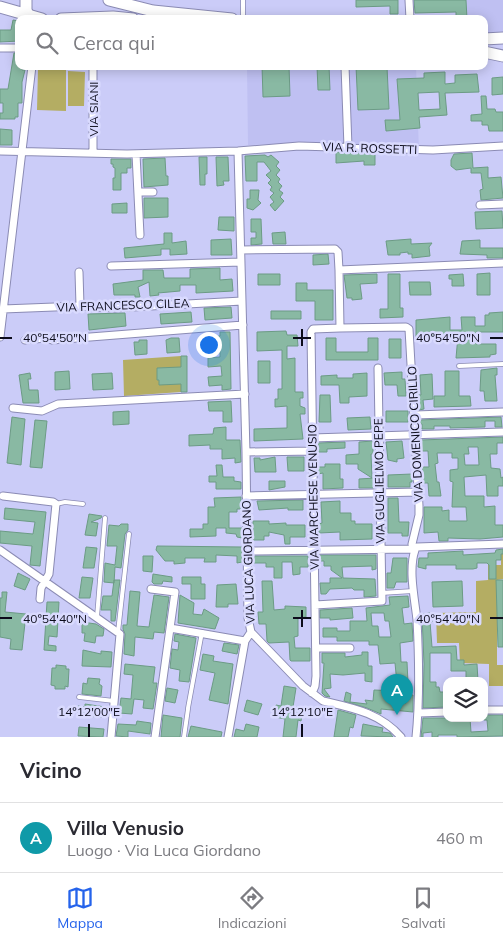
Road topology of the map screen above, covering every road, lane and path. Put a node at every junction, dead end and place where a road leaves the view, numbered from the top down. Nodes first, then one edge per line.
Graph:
1 (26, 0) edge
2 (102, 0) edge
3 (243, 0) edge
4 (409, 0) edge
5 (113, 1) edge
6 (0, 7) edge
7 (28, 15) edge
8 (32, 15) edge
9 (99, 15) edge
10 (192, 15) edge
11 (243, 15) edge
12 (410, 15) edge
13 (503, 38) edge
14 (488, 39) edge
15 (0, 48) edge
16 (15, 48) edge
17 (488, 53) edge
18 (503, 56) edge
19 (32, 70) edge
20 (93, 70) edge
21 (345, 70) edge
22 (503, 146) edge
23 (348, 147) junction
24 (22, 150) junction
25 (0, 151) edge
26 (238, 151) junction
27 (94, 152) junction
28 (136, 154) junction
29 (138, 192) junction
30 (153, 192) dead end
31 (503, 204) edge
32 (480, 205) dead end
33 (140, 236) dead end
34 (241, 250) junction
35 (242, 262) junction
36 (503, 264) edge
37 (112, 266) dead end
38 (339, 270) junction
39 (79, 272) dead end
40 (242, 301) junction
41 (80, 306) junction
42 (3, 309) junction
43 (243, 325) junction
44 (340, 328) junction
45 (0, 337) edge
46 (25, 340) dead end
47 (503, 364) edge
48 (459, 366) dead end
49 (378, 368) dead end
50 (245, 394) junction
51 (13, 408) dead end
52 (503, 412) edge
53 (415, 415) dead end
54 (503, 432) edge
55 (415, 435) junction
56 (379, 436) junction
57 (312, 438) junction
58 (312, 451) junction
59 (246, 452) junction
60 (419, 492) junction
61 (380, 493) junction
62 (313, 495) junction
63 (3, 496) dead end
64 (246, 496) junction
65 (56, 504) junction
66 (83, 504) dead end
67 (105, 518) dead end
68 (129, 534) dead end
69 (503, 544) edge
70 (413, 546) junction
71 (380, 548) junction
72 (0, 550) edge
73 (313, 550) junction
74 (247, 551) junction
75 (45, 581) junction
76 (151, 589) dead end
77 (413, 591) junction
78 (382, 593) junction
79 (40, 599) dead end
80 (315, 605) junction
81 (97, 617) junction
82 (170, 628) junction
83 (118, 632) junction
84 (202, 632) junction
85 (251, 632) junction
86 (246, 641) junction
87 (316, 648) junction
88 (350, 648) dead end
89 (312, 693) junction
90 (79, 696) dead end
91 (114, 701) junction
92 (488, 710) edge
93 (503, 710) edge
94 (419, 712) junction
95 (443, 712) edge
96 (111, 737) edge
97 (155, 737) edge
98 (184, 737) edge
99 (228, 737) edge
100 (401, 737) edge
101 (416, 737) edge

1 - 8 main road
2 - 9 main road
3 - 11 lane
4 - 12 street
5 - 10 main road
6 - 7 main road
13 - 14 main road
15 - 16 street
17 - 18 main road
19 - 24 street
20 - 27 street, VIA SIANI
21 - 23 street
22 - 23 street, VIA R. ROSSETTI
23 - 26 street, VIA R. ROSSETTI
24 - 25 street, VIA R. ROSSETTI
24 - 27 street, VIA R. ROSSETTI
24 - 42 street
26 - 28 street, VIA R. ROSSETTI
26 - 34 street, VIA LUCA GIORDANO
27 - 28 street, VIA R. ROSSETTI
28 - 29 street
29 - 30 street
29 - 33 street
31 - 32 street
34 - 35 street, VIA LUCA GIORDANO
34 - 38 street
35 - 37 street
35 - 40 street, VIA LUCA GIORDANO
36 - 38 street
38 - 44 street
39 - 41 street
40 - 41 street, VIA FRANCESCO CILEA
40 - 43 street, VIA LUCA GIORDANO
41 - 42 street, VIA FRANCESCO CILEA
42 - 45 street
43 - 46 street
43 - 50 street, VIA LUCA GIORDANO
44 - 55 street, VIA DOMENICO CIRILLO
44 - 57 street, VIA MARCHESE VENUSIO
47 - 48 lane
49 - 56 street, VIA GUGLIELMO PEPE
50 - 51 street
50 - 59 street, VIA LUCA GIORDANO
52 - 53 street
54 - 55 street
55 - 56 street
55 - 60 street, VIA DOMENICO CIRILLO
56 - 57 street
56 - 61 street, VIA GUGLIELMO PEPE
57 - 58 street, VIA MARCHESE VENUSIO
58 - 59 street
58 - 62 street, VIA MARCHESE VENUSIO
59 - 64 street, VIA LUCA GIORDANO
60 - 61 street
60 - 70 street, VIA DOMENICO CIRILLO
61 - 62 street
61 - 71 street, VIA GUGLIELMO PEPE
62 - 64 street
62 - 73 street, VIA MARCHESE VENUSIO
63 - 65 street
64 - 74 street, VIA LUCA GIORDANO
65 - 66 lane
65 - 75 street
67 - 81 lane
68 - 83 lane
69 - 70 street
70 - 71 street
70 - 77 street, VIA DOMENICO CIRILLO
71 - 73 street
71 - 78 street, VIA GUGLIELMO PEPE
72 - 75 street
73 - 74 street
73 - 80 street, VIA MARCHESE VENUSIO
74 - 85 street, VIA LUCA GIORDANO
75 - 79 street
75 - 81 street
76 - 82 street
77 - 78 lane
77 - 94 street, VIA DOMENICO CIRILLO
78 - 80 street
80 - 87 street, VIA MARCHESE VENUSIO
81 - 83 street
82 - 84 street
82 - 97 street
83 - 91 street
84 - 86 street
84 - 98 lane
85 - 86 street
85 - 89 street, VIA LUCA GIORDANO
86 - 99 street
87 - 88 street
87 - 89 street, VIA MARCHESE VENUSIO
89 - 100 street, VIA LUCA GIORDANO
90 - 91 lane
91 - 96 street
92 - 93 street
94 - 95 street
94 - 101 street, VIA DOMENICO CIRILLO

